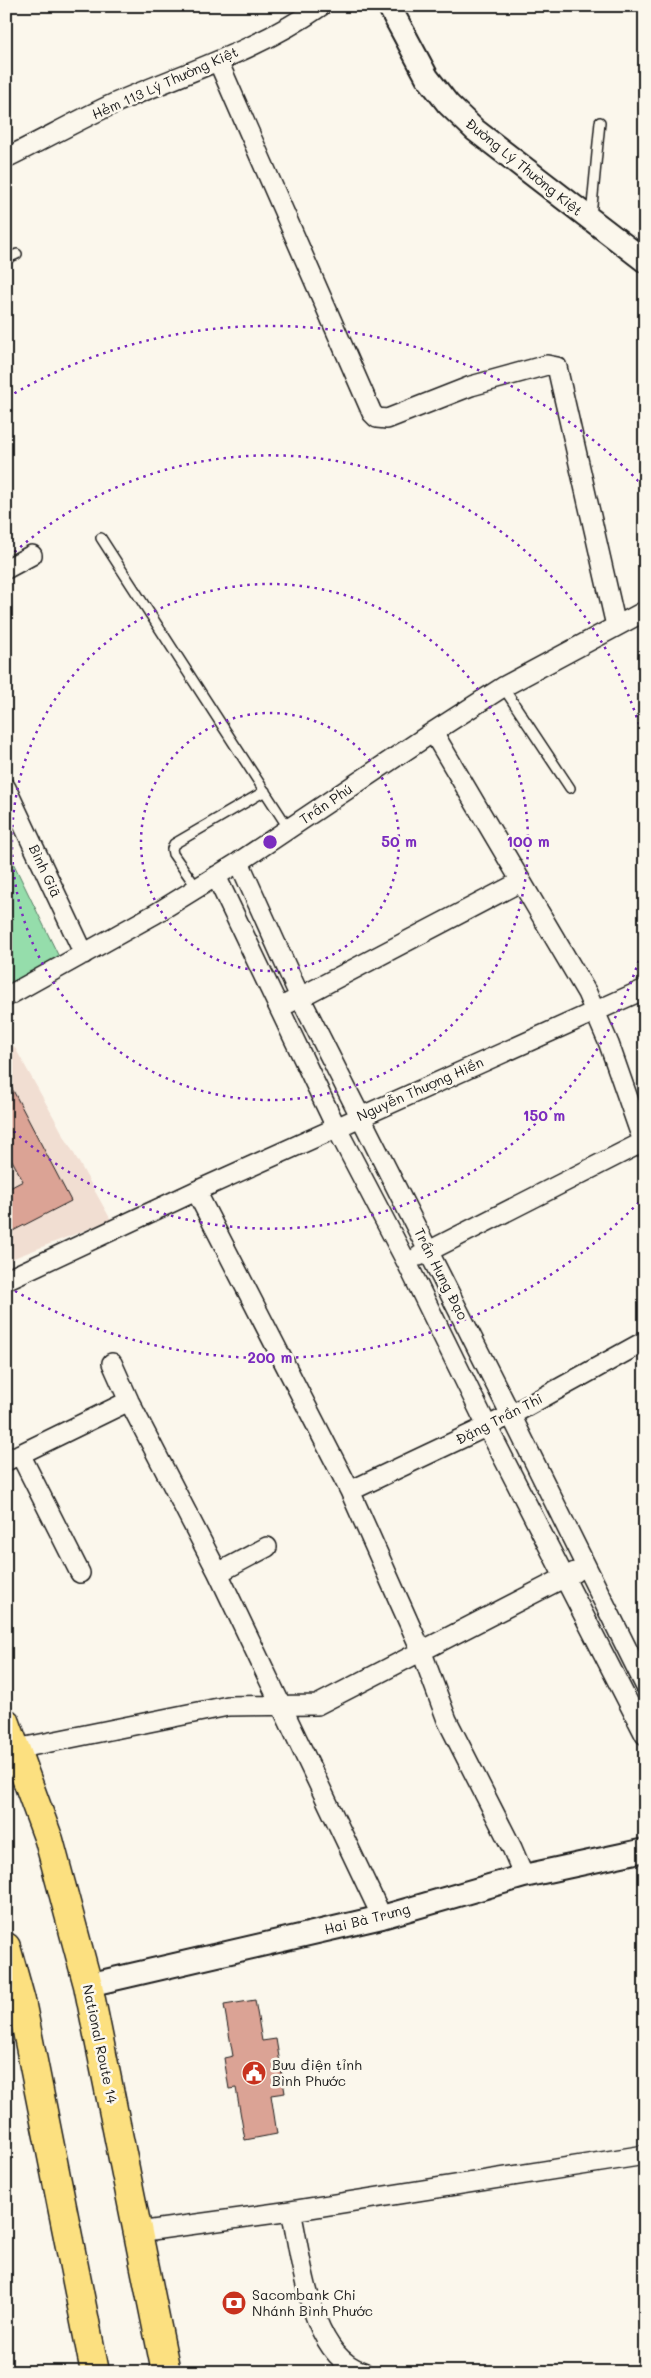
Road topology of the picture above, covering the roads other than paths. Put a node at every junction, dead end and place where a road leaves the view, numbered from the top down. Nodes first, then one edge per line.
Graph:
1 (321, 6) edge
2 (389, 6) edge
3 (218, 61) junction
4 (600, 122) dead end
5 (6, 158) edge
6 (590, 219) junction
7 (17, 254) dead end
8 (6, 259) edge
9 (645, 261) edge
10 (101, 538) dead end
11 (32, 555) dead end
12 (6, 569) edge
13 (645, 611) edge
14 (616, 626) junction
15 (503, 687) junction
16 (432, 732) junction
17 (6, 788) edge
18 (570, 788) dead end
19 (265, 791) junction
20 (289, 829) junction
21 (239, 862) junction
22 (216, 876) junction
23 (520, 882) junction
24 (197, 888) junction
25 (84, 954) junction
26 (645, 989) edge
27 (6, 997) edge
28 (300, 997) junction
29 (279, 1008) junction
30 (595, 1011) junction
31 (359, 1116) junction
32 (336, 1127) junction
33 (644, 1143) edge
34 (196, 1191) junction
35 (429, 1251) junction
36 (407, 1263) junction
37 (6, 1280) edge
38 (645, 1341) edge
39 (112, 1363) dead end
40 (129, 1401) junction
41 (512, 1415) junction
42 (487, 1426) junction
43 (13, 1457) edge
44 (350, 1491) junction
45 (267, 1547) dead end
46 (587, 1565) junction
47 (80, 1573) dead end
48 (218, 1574) junction
49 (566, 1578) junction
50 (421, 1650) junction
51 (645, 1685) edge
52 (282, 1704) junction
53 (6, 1723) edge
54 (645, 1735) edge
55 (16, 1749) junction
56 (645, 1850) edge
57 (524, 1876) junction
58 (382, 1917) junction
59 (6, 1947) edge
60 (88, 1985) junction
61 (645, 2155) edge
62 (291, 2211) junction
63 (138, 2232) junction
64 (95, 2372) edge
65 (166, 2372) edge
66 (364, 2372) edge

1 - 3 street, Hẻm 113 Lý Thường Kiệt
2 - 6 street, Đường Lý Thường Kiệt
3 - 5 street, Hẻm 113 Lý Thường Kiệt
3 - 14 street
4 - 6 lane
6 - 9 street, Đường Lý Thường Kiệt
7 - 8 lane
10 - 19 lane
11 - 12 street
13 - 14 street, Trần Phú
14 - 15 street, Trần Phú
15 - 16 street, Trần Phú
15 - 18 lane
16 - 20 street, Trần Phú
16 - 23 street
17 - 25 street, Bình Giã
19 - 20 lane
19 - 24 lane
20 - 21 street, Trần Phú
21 - 22 street, Trần Phú
21 - 28 street, Trần Hưng Đạo
22 - 24 street, Trần Phú
22 - 29 street
23 - 28 street
23 - 30 street
24 - 25 street, Trần Phú
25 - 27 street, Trần Phú
26 - 30 street, Nguyễn Thượng Hiền
28 - 29 street
28 - 31 street, Trần Hưng Đạo
29 - 32 street
30 - 31 street, Nguyễn Thượng Hiền
30 - 33 street
31 - 32 street, Nguyễn Thượng Hiền
31 - 35 street, Trần Hưng Đạo
32 - 34 street, Nguyễn Thượng Hiền
32 - 36 street
33 - 35 street
34 - 37 street, Nguyễn Thượng Hiền
34 - 44 street
35 - 36 street
35 - 41 street, Trần Hưng Đạo
36 - 42 street
38 - 41 street, Đặng Trần Thi
39 - 40 street
40 - 43 street
40 - 48 street
41 - 42 street, Đặng Trần Thi
41 - 46 street, Trần Hưng Đạo
42 - 44 street, Đặng Trần Thi
42 - 49 street
43 - 47 street
44 - 50 street
45 - 48 street
46 - 49 street
46 - 51 street, Trần Hưng Đạo
48 - 52 street
49 - 50 street
49 - 54 street
50 - 52 street
50 - 57 street
52 - 55 street
52 - 58 street
53 - 55 highway, National Route 14
55 - 60 highway, National Route 14
56 - 57 street, Hai Bà Trưng
57 - 58 street, Hai Bà Trưng
58 - 60 street, Hai Bà Trưng
59 - 64 highway
60 - 63 highway, National Route 14
61 - 62 street
62 - 63 street
62 - 66 street
63 - 65 highway, National Route 14

